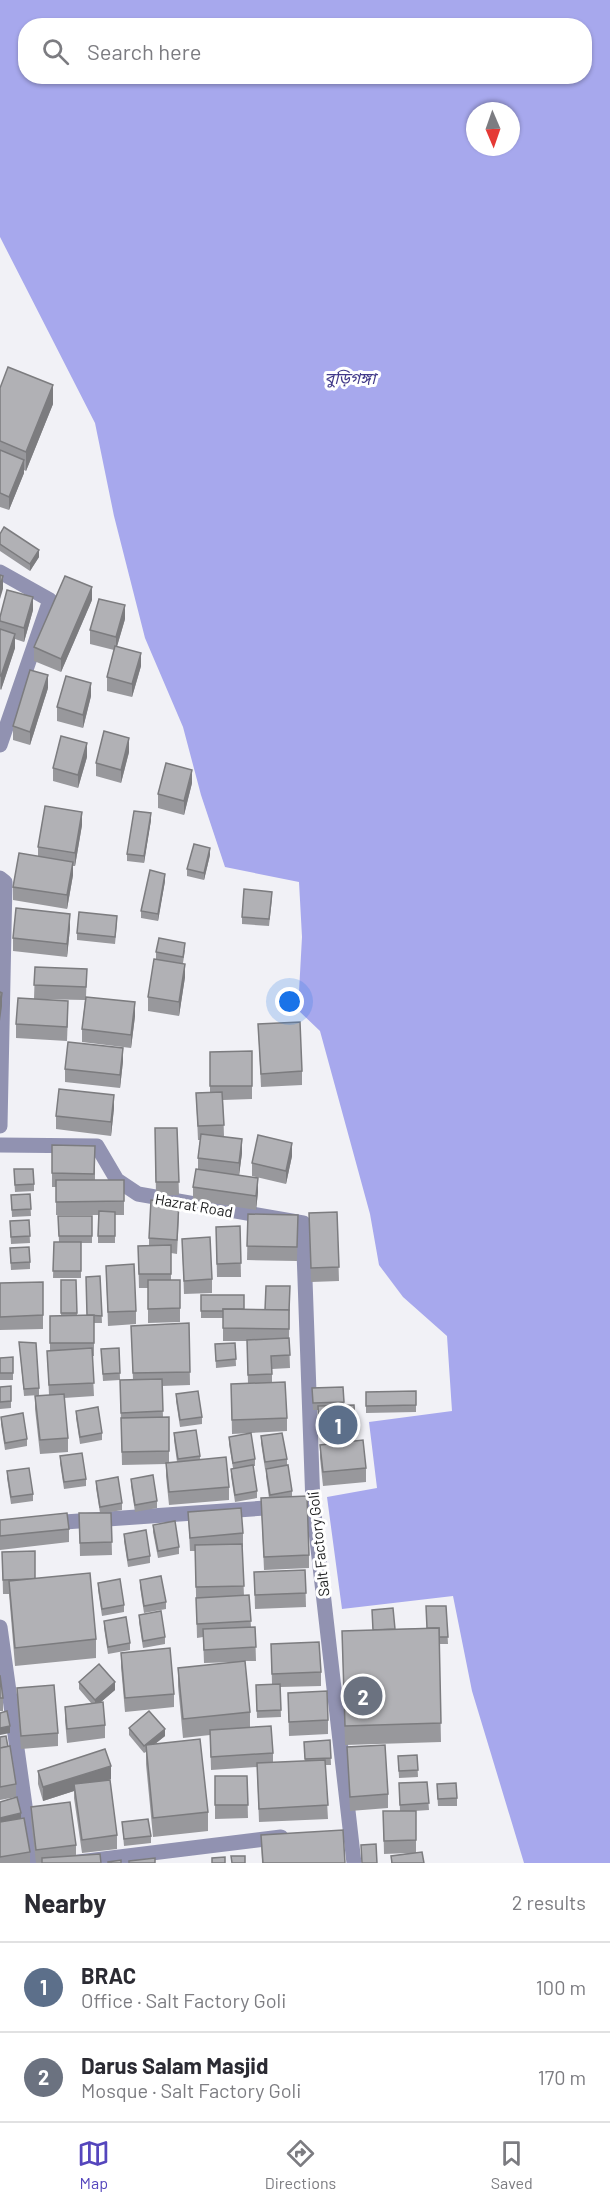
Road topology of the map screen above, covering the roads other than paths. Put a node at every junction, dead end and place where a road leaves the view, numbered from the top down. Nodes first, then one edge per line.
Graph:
1 (0, 572) edge
2 (0, 745) edge
3 (0, 878) edge
4 (0, 1126) edge
5 (0, 1145) edge
6 (303, 1223) joint
7 (313, 1505) junction
8 (35, 1524) edge
9 (0, 1626) edge
10 (294, 1836) edge
11 (33, 1863) edge
12 (71, 1863) edge
13 (354, 1863) edge

1 - 2 street
3 - 4 street
5 - 6 street, Hazrat Road
6 - 7 street, Salt Factory Goli
7 - 8 street
7 - 13 street, Salt Factory Goli
9 - 11 street
10 - 12 street

